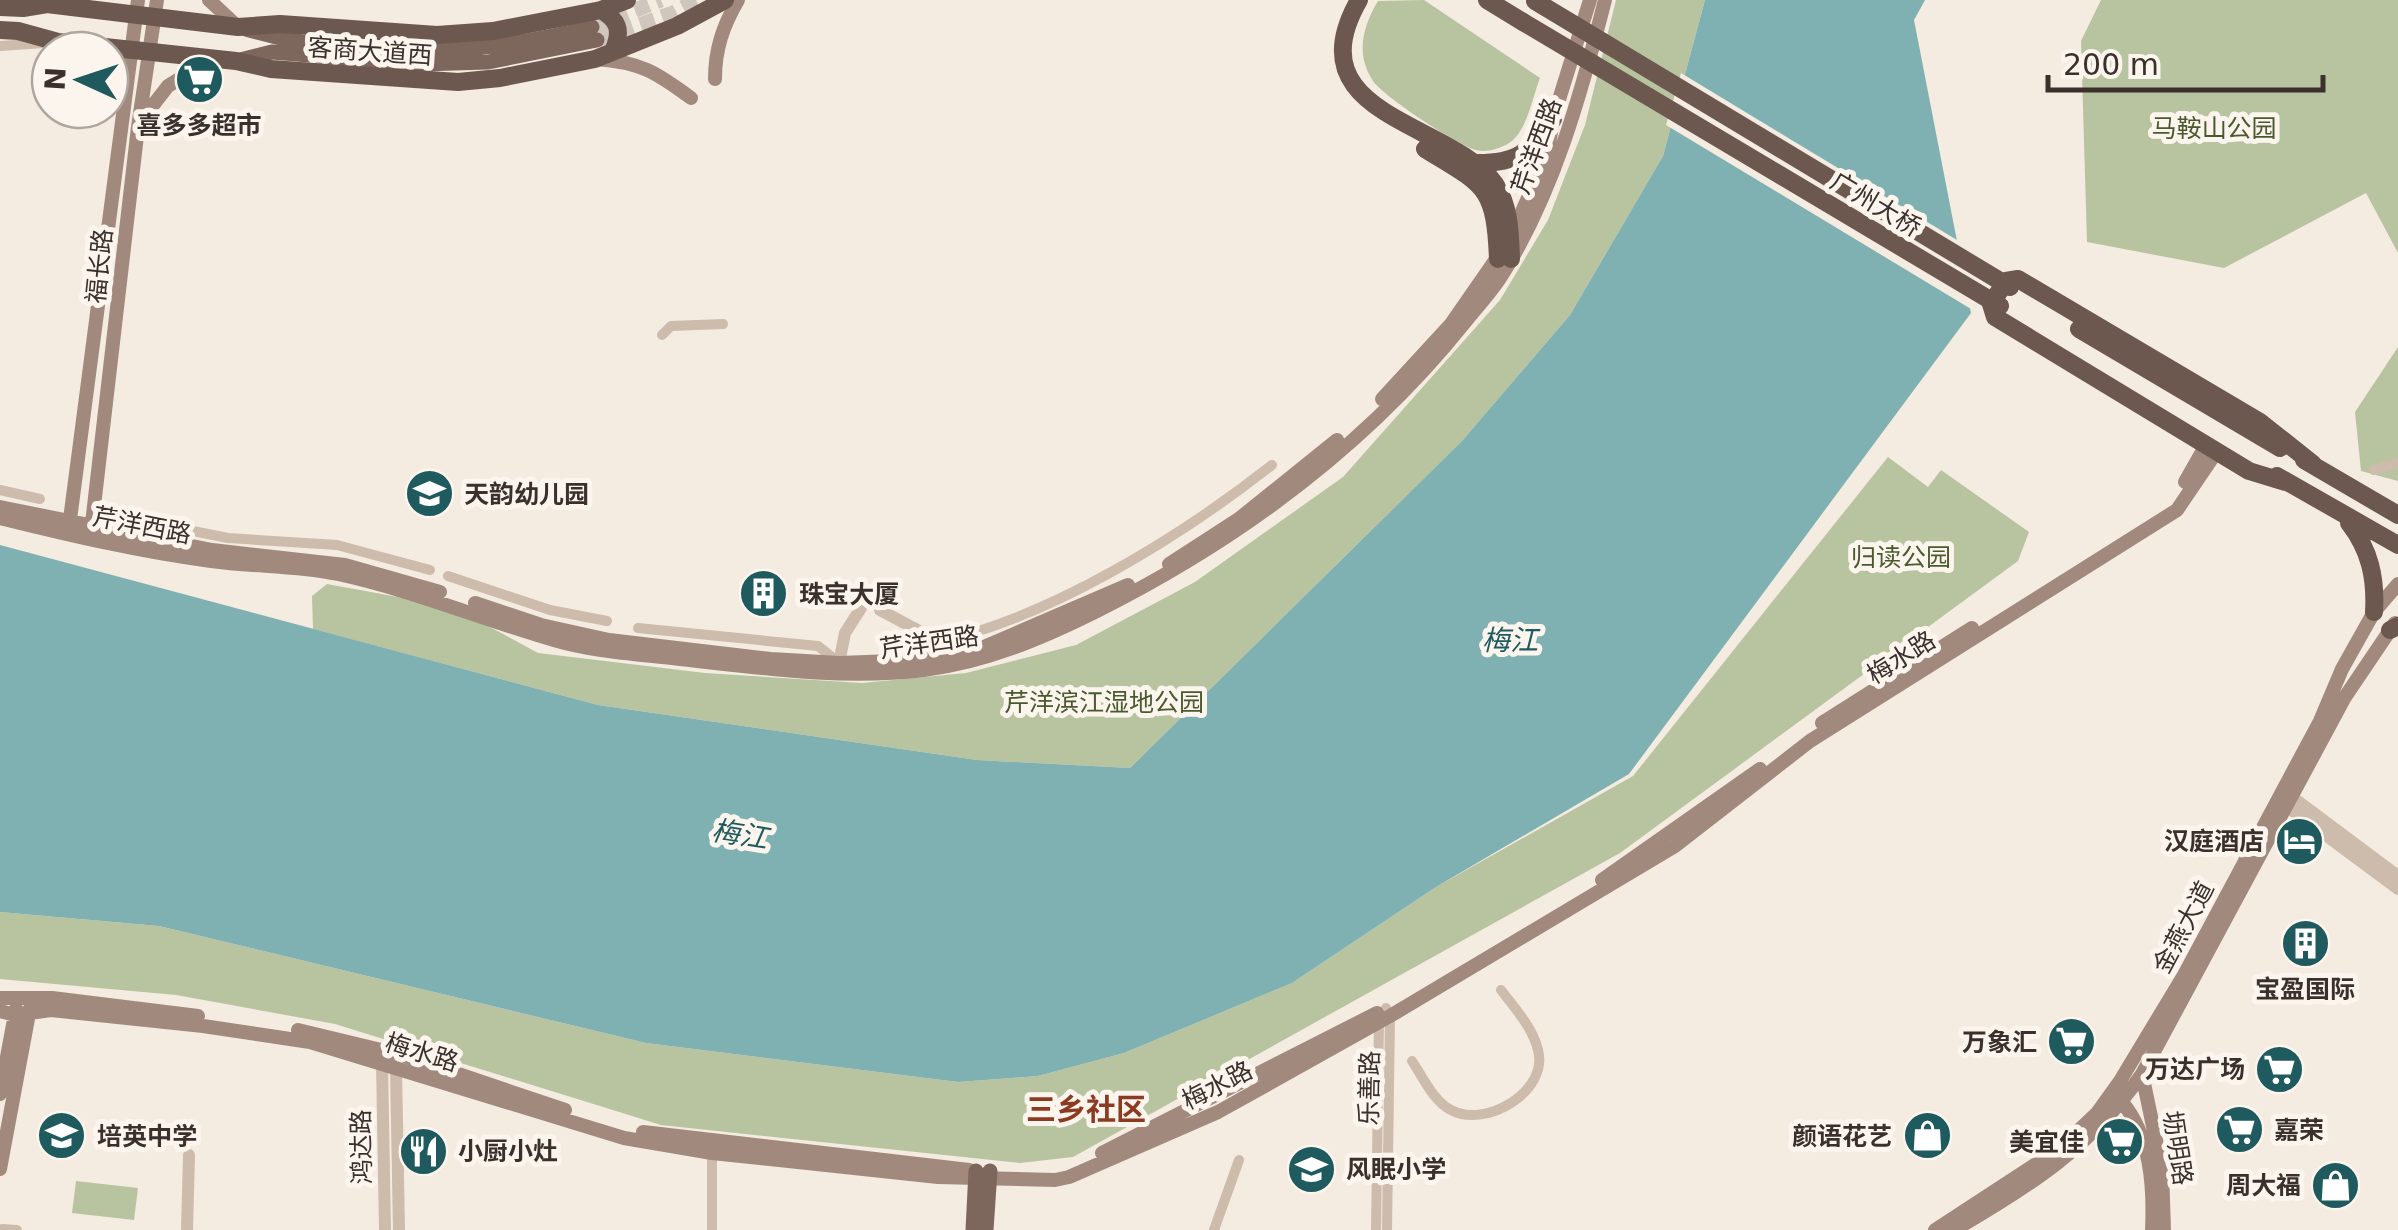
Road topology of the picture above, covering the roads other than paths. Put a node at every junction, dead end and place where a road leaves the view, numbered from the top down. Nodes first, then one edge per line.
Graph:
1 (208, 0) edge
2 (627, 0) edge
3 (725, 0) edge
4 (738, 0) edge
5 (1345, 0) edge
6 (1358, 0) edge
7 (1487, 0) edge
8 (1534, 0) edge
9 (1590, 0) edge
10 (1605, 0) edge
11 (42, 2) edge
12 (81, 4) edge
13 (0, 7) edge
14 (145, 8) edge
15 (238, 27) junction
16 (596, 28) edge
17 (0, 30) edge
18 (30, 38) edge
19 (0, 46) edge
20 (30, 46) edge
21 (130, 50) edge
22 (139, 51) junction
23 (212, 58) junction
24 (715, 79) dead end
25 (130, 81) edge
26 (691, 98) dead end
27 (1553, 119) junction
28 (138, 127) junction
29 (118, 130) edge
30 (1474, 164) junction
31 (1510, 239) junction
32 (1504, 259) junction
33 (723, 324) dead end
34 (662, 335) dead end
35 (2206, 456) junction
36 (2398, 463) edge
37 (2313, 464) junction
38 (1272, 466) dead end
39 (2374, 470) dead end
40 (2285, 482) junction
41 (0, 490) edge
42 (2361, 494) junction
43 (40, 499) dead end
44 (2398, 499) edge
45 (0, 507) edge
46 (2398, 516) edge
47 (122, 517) dead end
48 (0, 518) edge
49 (2346, 518) junction
50 (69, 528) junction
51 (90, 532) junction
52 (2398, 545) edge
53 (430, 570) dead end
54 (448, 576) dead end
55 (2398, 584) edge
56 (861, 608) dead end
57 (880, 610) dead end
58 (2374, 612) junction
59 (607, 621) dead end
60 (2395, 625) edge
61 (638, 628) dead end
62 (2362, 634) junction
63 (934, 643) joint
64 (2378, 646) junction
65 (839, 663) junction
66 (2288, 801) junction
67 (2398, 876) edge
68 (2398, 888) edge
69 (1501, 990) dead end
70 (0, 998) edge
71 (25, 998) junction
72 (15, 1013) edge
73 (1383, 1015) junction
74 (1412, 1060) dead end
75 (389, 1066) junction
76 (2142, 1074) junction
77 (0, 1094) edge
78 (2122, 1102) junction
79 (712, 1153) junction
80 (190, 1154) dead end
81 (1239, 1160) dead end
82 (0, 1169) edge
83 (983, 1175) junction
84 (2, 1229) edge
85 (17, 1230) edge
86 (187, 1230) edge
87 (385, 1230) edge
88 (398, 1230) edge
89 (712, 1230) edge
90 (973, 1230) edge
91 (986, 1230) edge
92 (1214, 1230) edge
93 (1376, 1230) edge
94 (1387, 1230) edge
95 (1935, 1230) edge
96 (1954, 1230) edge
97 (2152, 1230) edge
98 (2164, 1230) edge

1 - 15 main road
2 - 16 highway
3 - 16 highway, 客商大道西
4 - 24 main road
5 - 32 highway
6 - 30 highway
7 - 40 highway, 广州大桥, bridge
8 - 37 highway, 广州大桥, bridge
9 - 27 main road, 芹洋西路
10 - 32 main road, 芹洋西路
11 - 12 highway
11 - 13 highway
12 - 14 highway
14 - 15 highway
14 - 22 main road, 福长路
15 - 16 highway
16 - 23 highway, 客商大道西
16 - 26 main road
17 - 18 highway, 客商大道西
19 - 20 street
21 - 22 highway, 客商大道西
22 - 23 highway, 客商大道西
22 - 25 main road, 福长路
22 - 28 main road, 福长路
23 - 28 main road
27 - 30 highway
27 - 31 main road, 芹洋西路
28 - 51 main road, 福长路
29 - 50 main road, 福长路
30 - 31 highway
31 - 32 highway
32 - 51 main road, 芹洋西路
32 - 65 main road, 芹洋西路
33 - 34 street
35 - 37 highway
35 - 40 highway
35 - 73 main road, 梅水路
36 - 39 street
37 - 42 highway
38 - 63 street
40 - 49 highway
41 - 43 street
42 - 44 highway
42 - 46 highway
45 - 50 main road, 芹洋西路
47 - 53 street
48 - 50 main road, 芹洋西路
49 - 52 highway
49 - 58 highway
50 - 51 main road, 芹洋西路
51 - 65 main road, 芹洋西路
54 - 59 street
55 - 58 main road, 金燕大道
56 - 65 street
57 - 63 street
58 - 62 main road, 金燕大道
60 - 64 main road, 金燕大道
61 - 65 street
62 - 64 main road
62 - 95 main road, 金燕大道
64 - 66 main road, 金燕大道
66 - 67 street
66 - 68 street
66 - 76 main road, 金燕大道
69 - 74 street
70 - 71 main road, 梅水路
71 - 72 main road
71 - 83 main road, 梅水路
72 - 75 main road, 梅水路
72 - 77 main road
72 - 82 main road
73 - 83 main road, 梅水路
73 - 93 street, 乐善路
73 - 94 street, 乐善路
75 - 79 main road, 梅水路
75 - 87 street, 鸿达路
75 - 88 street, 鸿达路
76 - 78 main road, 金燕大道
76 - 98 main road, 坜明路
78 - 96 main road, 金燕大道
78 - 97 main road, 坜明路
79 - 83 main road, 梅水路
79 - 89 street
80 - 86 street
81 - 92 street
83 - 90 main road
83 - 91 main road
84 - 85 street

